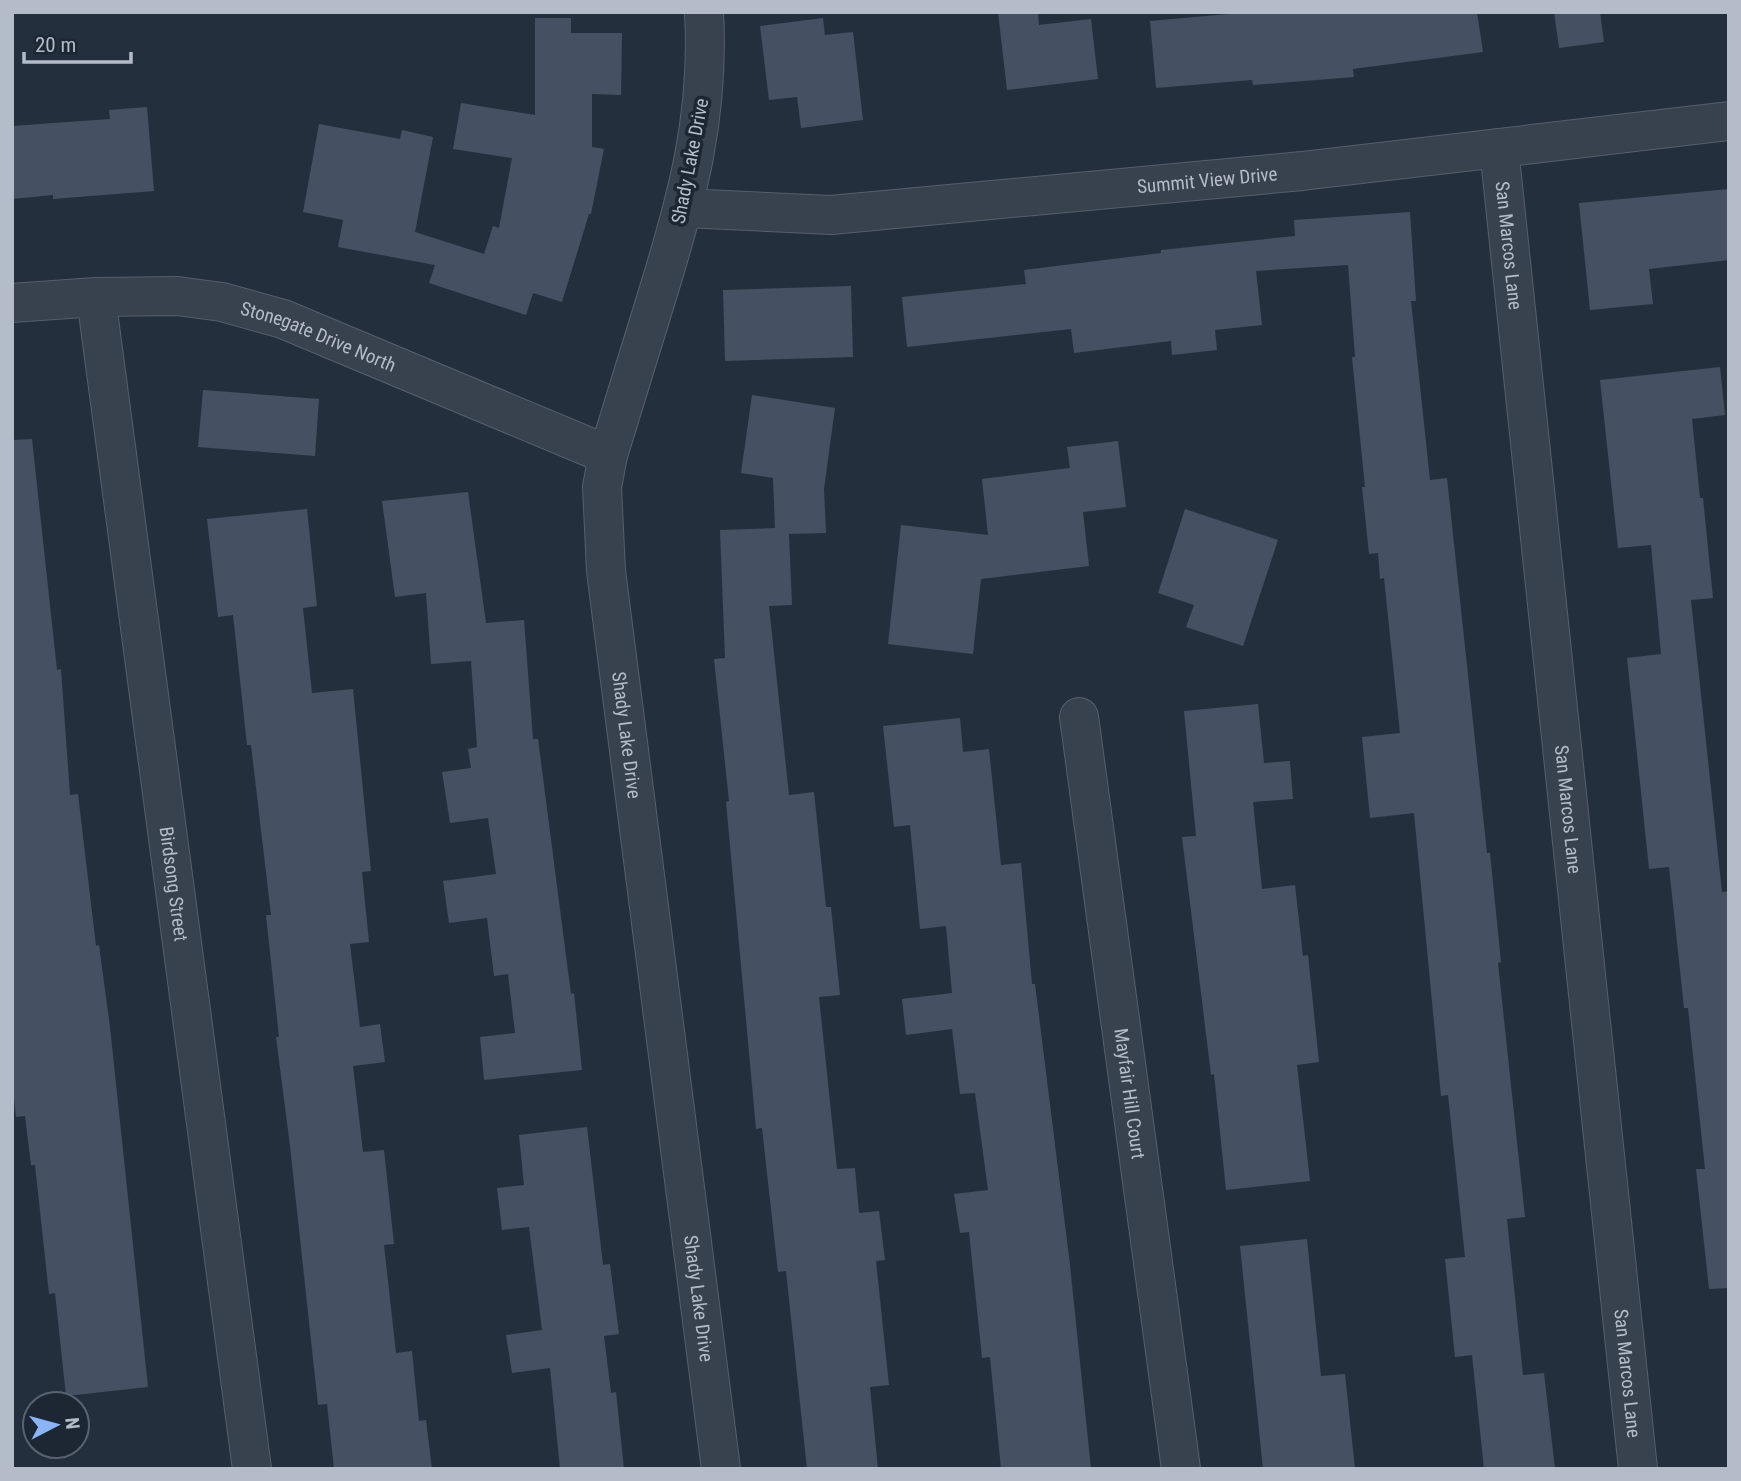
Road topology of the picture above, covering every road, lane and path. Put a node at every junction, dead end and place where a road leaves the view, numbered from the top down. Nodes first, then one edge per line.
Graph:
1 (704, 12) edge
2 (1729, 121) edge
3 (1499, 148) junction
4 (684, 208) junction
5 (96, 297) junction
6 (12, 303) edge
7 (608, 455) junction
8 (1079, 717) dead end
9 (252, 1469) edge
10 (721, 1469) edge
11 (1181, 1469) edge
12 (1638, 1469) edge

1 - 4 street, Shady Lake Drive
2 - 3 street, Summit View Drive
3 - 4 street, Summit View Drive
3 - 12 street, San Marcos Lane
4 - 7 street, Shady Lake Drive
5 - 6 street, Stonegate Drive North
5 - 7 street, Stonegate Drive North
5 - 9 street, Birdsong Street
7 - 10 street, Shady Lake Drive
8 - 11 street, Mayfair Hill Court

